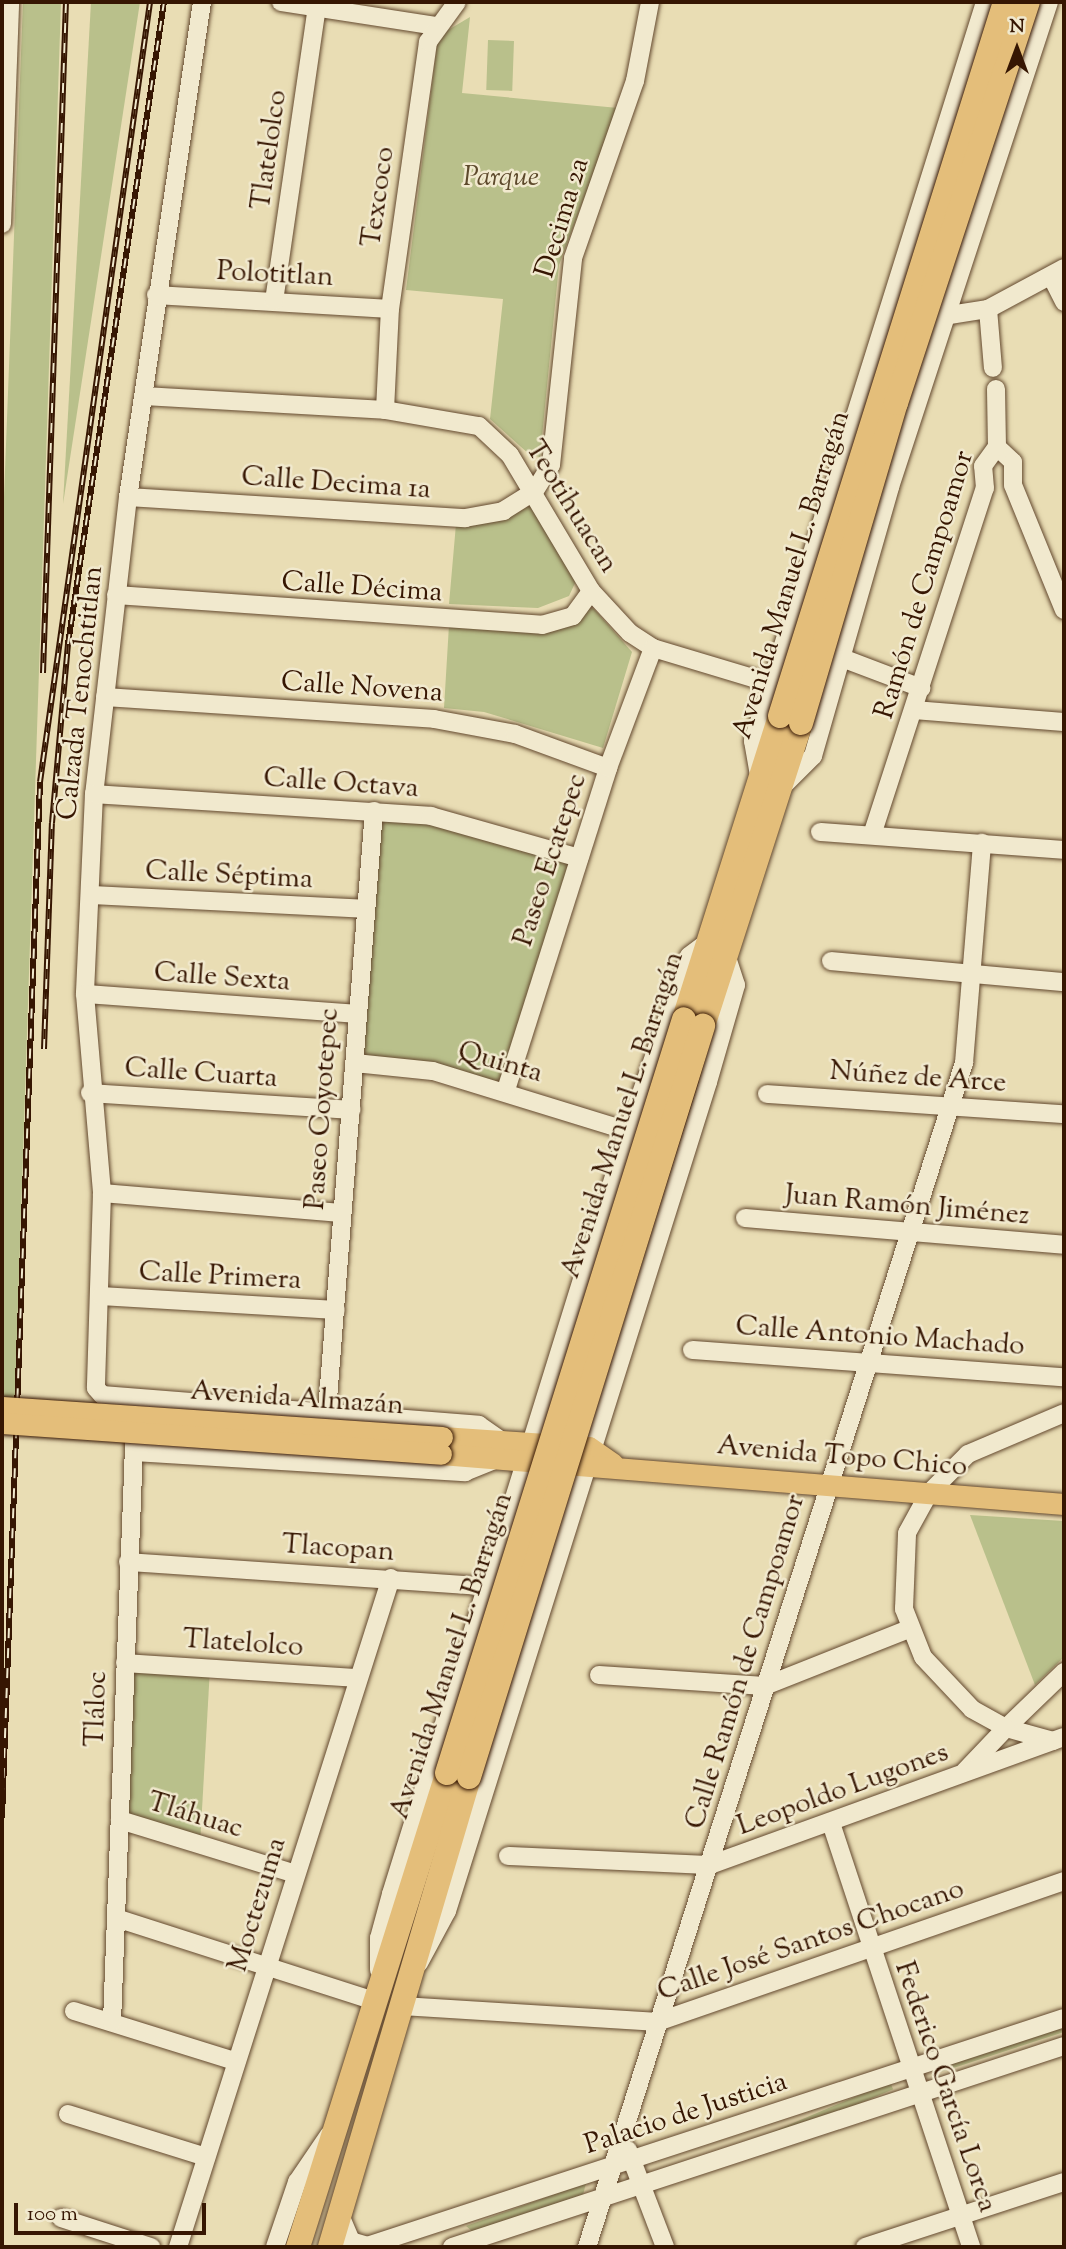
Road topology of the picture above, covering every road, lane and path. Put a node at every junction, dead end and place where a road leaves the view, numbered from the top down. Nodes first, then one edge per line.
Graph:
1 (10, 2) edge
2 (202, 2) edge
3 (281, 2) edge
4 (457, 2) edge
5 (650, 2) edge
6 (985, 2) edge
7 (1005, 2) edge
8 (1028, 2) edge
9 (1049, 2) edge
10 (317, 8) junction
11 (436, 26) junction
12 (4, 116) edge
13 (947, 128) junction
14 (1001, 153) junction
15 (2, 224) edge
16 (1057, 272) edge
17 (156, 296) junction
18 (274, 301) junction
19 (1064, 302) edge
20 (390, 309) junction
21 (988, 309) junction
22 (892, 310) junction
23 (945, 319) junction
24 (993, 368) dead end
25 (996, 389) dead end
26 (144, 396) junction
27 (385, 410) junction
28 (997, 447) junction
29 (839, 474) junction
30 (1013, 485) junction
31 (890, 487) junction
32 (985, 488) junction
33 (534, 492) junction
34 (128, 497) junction
35 (818, 529) junction
36 (876, 540) junction
37 (591, 591) junction
38 (116, 596) junction
39 (1064, 610) edge
40 (653, 648) junction
41 (842, 658) junction
42 (770, 683) junction
43 (921, 688) junction
44 (105, 697) junction
45 (914, 710) junction
46 (790, 719) junction
47 (1064, 722) edge
48 (608, 768) junction
49 (771, 784) junction
50 (94, 794) junction
51 (374, 811) junction
52 (820, 832) dead end
53 (873, 835) junction
54 (982, 843) junction
55 (1064, 850) edge
56 (579, 858) junction
57 (91, 895) junction
58 (365, 909) junction
59 (718, 949) junction
60 (831, 961) dead end
61 (974, 976) junction
62 (1064, 982) edge
63 (85, 994) junction
64 (356, 1014) junction
65 (355, 1063) junction
66 (506, 1090) junction
67 (90, 1093) junction
68 (767, 1094) dead end
69 (950, 1107) junction
70 (351, 1110) junction
71 (1064, 1114) edge
72 (628, 1131) junction
73 (102, 1193) junction
74 (341, 1213) junction
75 (745, 1218) dead end
76 (907, 1234) junction
77 (1064, 1245) edge
78 (101, 1296) junction
79 (574, 1300) junction
80 (337, 1310) junction
81 (632, 1319) junction
82 (692, 1350) dead end
83 (868, 1364) junction
84 (1064, 1377) edge
85 (137, 1398) junction
86 (214, 1405) junction
87 (2, 1407) edge
88 (327, 1412) junction
89 (1064, 1413) edge
90 (2, 1423) edge
91 (441, 1446) junction
92 (501, 1450) junction
93 (526, 1451) junction
94 (134, 1452) junction
95 (587, 1455) junction
96 (212, 1457) junction
97 (830, 1484) junction
98 (929, 1493) junction
99 (1064, 1504) edge
100 (128, 1562) junction
101 (391, 1578) junction
102 (484, 1586) junction
103 (544, 1593) junction
104 (909, 1629) junction
105 (125, 1663) junction
106 (1064, 1672) edge
107 (599, 1675) dead end
108 (358, 1678) junction
109 (765, 1686) junction
110 (1006, 1728) junction
111 (1059, 1739) edge
112 (458, 1775) junction
113 (961, 1775) junction
114 (120, 1820) junction
115 (831, 1823) junction
116 (509, 1856) dead end
117 (710, 1865) junction
118 (295, 1874) junction
119 (1064, 1881) edge
120 (116, 1918) junction
121 (871, 1950) junction
122 (267, 1967) junction
123 (412, 1972) junction
124 (376, 1989) junction
125 (403, 2006) junction
126 (74, 2011) dead end
127 (1064, 2018) edge
128 (112, 2022) junction
129 (657, 2022) junction
130 (1064, 2046) edge
131 (235, 2061) junction
132 (911, 2069) junction
133 (920, 2094) junction
134 (68, 2114) dead end
135 (333, 2130) junction
136 (621, 2144) junction
137 (206, 2157) junction
138 (635, 2158) junction
139 (615, 2164) junction
140 (1064, 2182) edge
141 (644, 2185) junction
142 (603, 2198) junction
143 (464, 2214) junction
144 (340, 2215) junction
145 (961, 2215) junction
146 (61, 2217) dead end
147 (442, 2221) junction
148 (475, 2239) junction
149 (354, 2246) edge
150 (151, 2247) edge
151 (178, 2247) edge
152 (275, 2247) edge
153 (298, 2247) edge
154 (330, 2247) edge
155 (451, 2247) edge
156 (587, 2247) edge
157 (665, 2247) edge
158 (865, 2247) edge
159 (971, 2247) edge

1 - 12 street
2 - 17 street, Calzada Tenochtitlan
3 - 10 street
4 - 11 street, Texcoco
5 - 33 street, Decima 2a
6 - 13 street
7 - 46 highway, Avenida Manuel L. Barragán, bridge
8 - 46 highway, Avenida Manuel L. Barragán, bridge
9 - 14 street
10 - 11 street
10 - 18 street, Tlatelolco
11 - 20 street, Texcoco
12 - 15 street
13 - 14 street
13 - 22 street
14 - 23 street
16 - 19 street
16 - 21 street
17 - 18 street, Polotitlan
17 - 26 street, Calzada Tenochtitlan
18 - 20 street, Polotitlan
20 - 27 street, Texcoco
21 - 23 street
21 - 24 street
22 - 23 street
22 - 29 street
23 - 31 street
25 - 28 street, Ramón de Campoamor
26 - 27 street, Teotihuacan
26 - 34 street, Calzada Tenochtitlan
27 - 33 street, Teotihuacan
28 - 30 street
28 - 32 street, Ramón de Campoamor
29 - 31 street
29 - 35 street
30 - 32 street
30 - 39 street
31 - 36 street
32 - 43 street, Ramón de Campoamor
33 - 34 street, Calle Decima 1a
33 - 37 street, Teotihuacan
34 - 38 street, Calzada Tenochtitlan
35 - 36 street
35 - 42 street
36 - 41 street
37 - 38 street, Calle Décima
37 - 40 street, Teotihuacan
38 - 44 street, Calzada Tenochtitlan
40 - 42 street, Teotihuacan
40 - 48 street, Paseo Ecatepec
41 - 43 street
41 - 49 street
42 - 49 street
43 - 45 street, Ramón de Campoamor
44 - 48 street, Calle Novena
44 - 50 street, Calzada Tenochtitlan
45 - 47 street
45 - 53 street, Ramón de Campoamor
46 - 49 highway, Avenida Manuel L. Barragán
48 - 56 street, Paseo Ecatepec
49 - 59 highway, Avenida Manuel L. Barragán
50 - 51 street, Calle Octava
50 - 57 street, Calzada Tenochtitlan
51 - 56 street, Calle Octava
51 - 58 street, Paseo Coyotepec
52 - 53 street
53 - 54 street
54 - 55 street
54 - 61 street, Calle Ramón de Campoamor
56 - 66 street, Paseo Ecatepec
57 - 58 street, Calle Séptima
57 - 63 street, Calzada Tenochtitlan
58 - 64 street, Paseo Coyotepec
59 - 72 street
59 - 81 street
59 - 112 highway, Avenida Manuel L. Barragán, bridge
60 - 61 street
61 - 62 street
61 - 69 street, Calle Ramón de Campoamor
63 - 64 street, Calle Sexta
63 - 67 street, Calzada Tenochtitlan
64 - 65 street, Paseo Coyotepec
65 - 66 street, Quinta
65 - 70 street, Paseo Coyotepec
66 - 72 street, Quinta
67 - 70 street, Calle Cuarta
67 - 73 street, Calzada Tenochtitlan
68 - 69 street, Núñez de Arce
69 - 71 street, Núñez de Arce
69 - 76 street, Calle Ramón de Campoamor
70 - 74 street, Paseo Coyotepec
72 - 79 street
73 - 74 street
73 - 78 street, Calzada Tenochtitlan
74 - 80 street, Paseo Coyotepec
75 - 76 street, Juan Ramón Jiménez
76 - 77 street, Juan Ramón Jiménez
76 - 83 street, Calle Ramón de Campoamor
78 - 80 street, Calle Primera
78 - 85 street, Calzada Tenochtitlan
79 - 81 street
79 - 93 street
80 - 88 street, Paseo Coyotepec
81 - 95 street
82 - 83 street, Calle Antonio Machado
83 - 84 street, Calle Antonio Machado
83 - 97 street, Calle Ramón de Campoamor
85 - 86 street
85 - 94 street, Tláloc
86 - 88 street
86 - 96 street
87 - 91 main road, Avenida Almazán, bridge
88 - 92 street
89 - 98 street
90 - 91 main road, Avenida Almazán, bridge
91 - 92 main road, Avenida Almazán
92 - 93 main road, Avenida Almazán
92 - 96 street
93 - 95 main road, Avenida Almazán
93 - 102 street
94 - 96 street
94 - 100 street, Tláloc
95 - 97 main road, Avenida Topo Chico
95 - 103 street
97 - 98 main road, Avenida Topo Chico
97 - 109 street, Calle Ramón de Campoamor
98 - 99 main road, Avenida Topo Chico
98 - 104 street
100 - 101 street, Tlacopan
100 - 105 street, Tláloc
101 - 102 street, Tlacopan
101 - 108 street, Moctezuma
102 - 103 street, Tlacopan
102 - 124 street
103 - 123 street
104 - 109 street
104 - 110 street
105 - 108 street, Tlatelolco
105 - 114 street, Tláloc
106 - 110 street
107 - 109 street
108 - 118 street, Moctezuma
109 - 117 street, Calle Ramón de Campoamor
110 - 111 street
110 - 113 street
111 - 113 street, Leopoldo Lugones
112 - 123 highway, Avenida Manuel L. Barragán
112 - 124 highway, Avenida Manuel L. Barragán
113 - 115 street, Leopoldo Lugones
114 - 118 street, Tláhuac
114 - 120 street, Tláloc
115 - 117 street, Leopoldo Lugones
115 - 121 street, Federico García Lorca
116 - 117 street, Leopoldo Lugones
117 - 129 street, Calle Ramón de Campoamor
118 - 122 street, Moctezuma
119 - 121 street, Calle José Santos Chocano
120 - 122 street
120 - 128 street, Tláloc
121 - 129 street, Calle José Santos Chocano
121 - 132 street, Federico García Lorca
122 - 124 street
122 - 131 street, Moctezuma
123 - 125 highway, Avenida Manuel L. Barragán
124 - 135 highway, Avenida Manuel L. Barragán
125 - 129 street, Calle José Santos Chocano
125 - 144 highway, Avenida Manuel L. Barragán
126 - 128 street
127 - 132 street, Palacio de Justicia
128 - 131 street
129 - 136 street, Calle Ramón de Campoamor
130 - 133 street, Palacio de Justicia
131 - 137 street, Moctezuma
132 - 133 street, Federico García Lorca
132 - 138 street, Palacio de Justicia
133 - 141 street, Palacio de Justicia
133 - 145 street, Federico García Lorca
134 - 137 street
135 - 152 street
135 - 153 highway, Avenida Manuel L. Barragán
136 - 138 street
136 - 139 street, Calle Ramón de Campoamor
137 - 151 street, Moctezuma
138 - 139 street, Palacio de Justicia
138 - 141 street
139 - 142 street, Calle Ramón de Campoamor
139 - 143 street, Palacio de Justicia
140 - 145 street
141 - 142 street, Palacio de Justicia
141 - 157 street
142 - 148 street, Palacio de Justicia
142 - 156 street, Calle Ramón de Campoamor
143 - 147 street, Palacio de Justicia
143 - 148 street
144 - 149 street, Palacio de Justicia
144 - 154 highway, Avenida Manuel L. Barragán
145 - 158 street
145 - 159 street, Federico García Lorca
146 - 150 street
147 - 149 street, Palacio de Justicia
147 - 155 street
148 - 155 street, Palacio de Justicia

